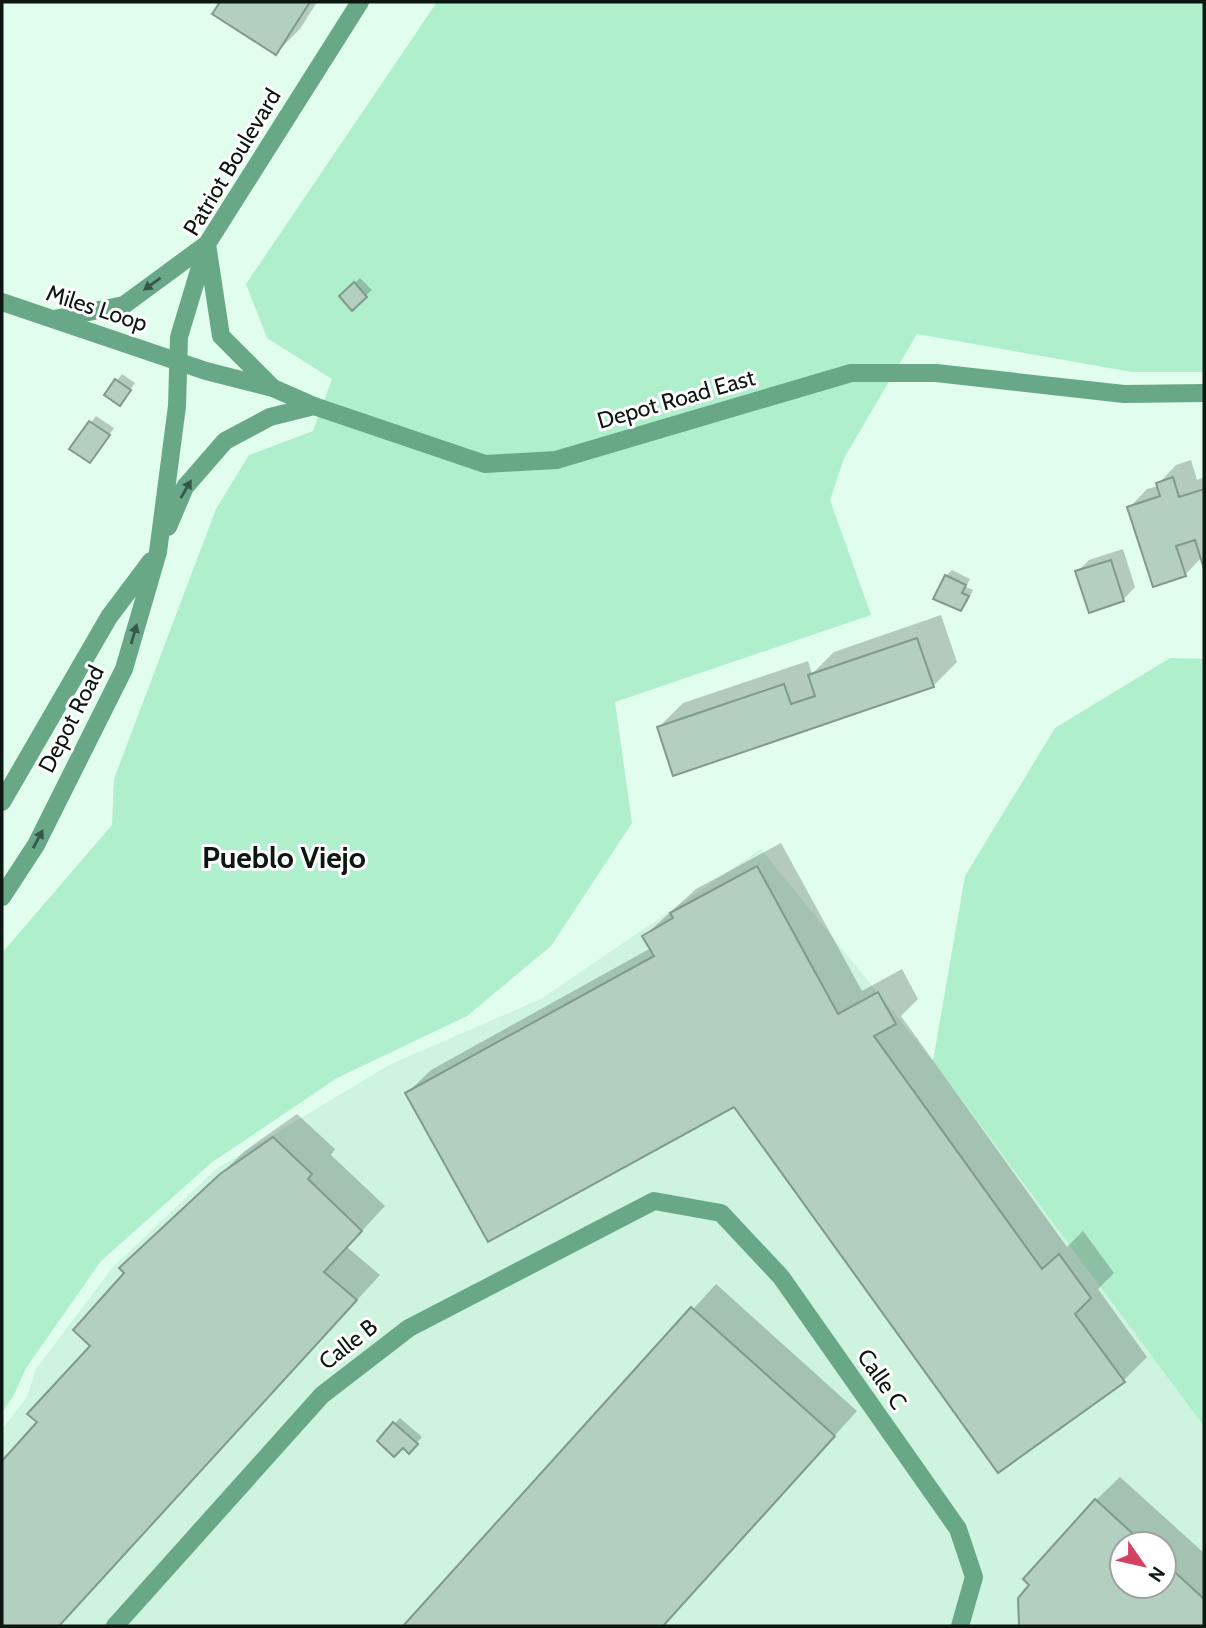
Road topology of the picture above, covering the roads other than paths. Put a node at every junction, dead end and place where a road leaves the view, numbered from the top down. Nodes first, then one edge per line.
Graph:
1 (360, 2) edge
2 (207, 244) junction
3 (2, 302) edge
4 (54, 319) junction
5 (177, 360) junction
6 (273, 388) junction
7 (1204, 393) edge
8 (314, 406) junction
9 (158, 552) junction
10 (2, 802) edge
11 (2, 897) edge
12 (682, 1207) joint
13 (115, 1626) edge
14 (960, 1626) edge

1 - 2 street, Patriot Boulevard
2 -> 4 street
2 - 5 street, Patriot Boulevard
2 - 6 street
3 - 4 street, Miles Loop
4 - 5 street, Miles Loop
5 - 6 street, Depot Road East
5 - 9 street, Depot Road
6 - 8 street, Depot Road East
7 - 8 street, Depot Road East
9 -> 8 street
9 - 10 street, Depot Road
11 -> 9 street, Depot Road
12 - 13 street, Calle B
12 - 14 street, Calle C

